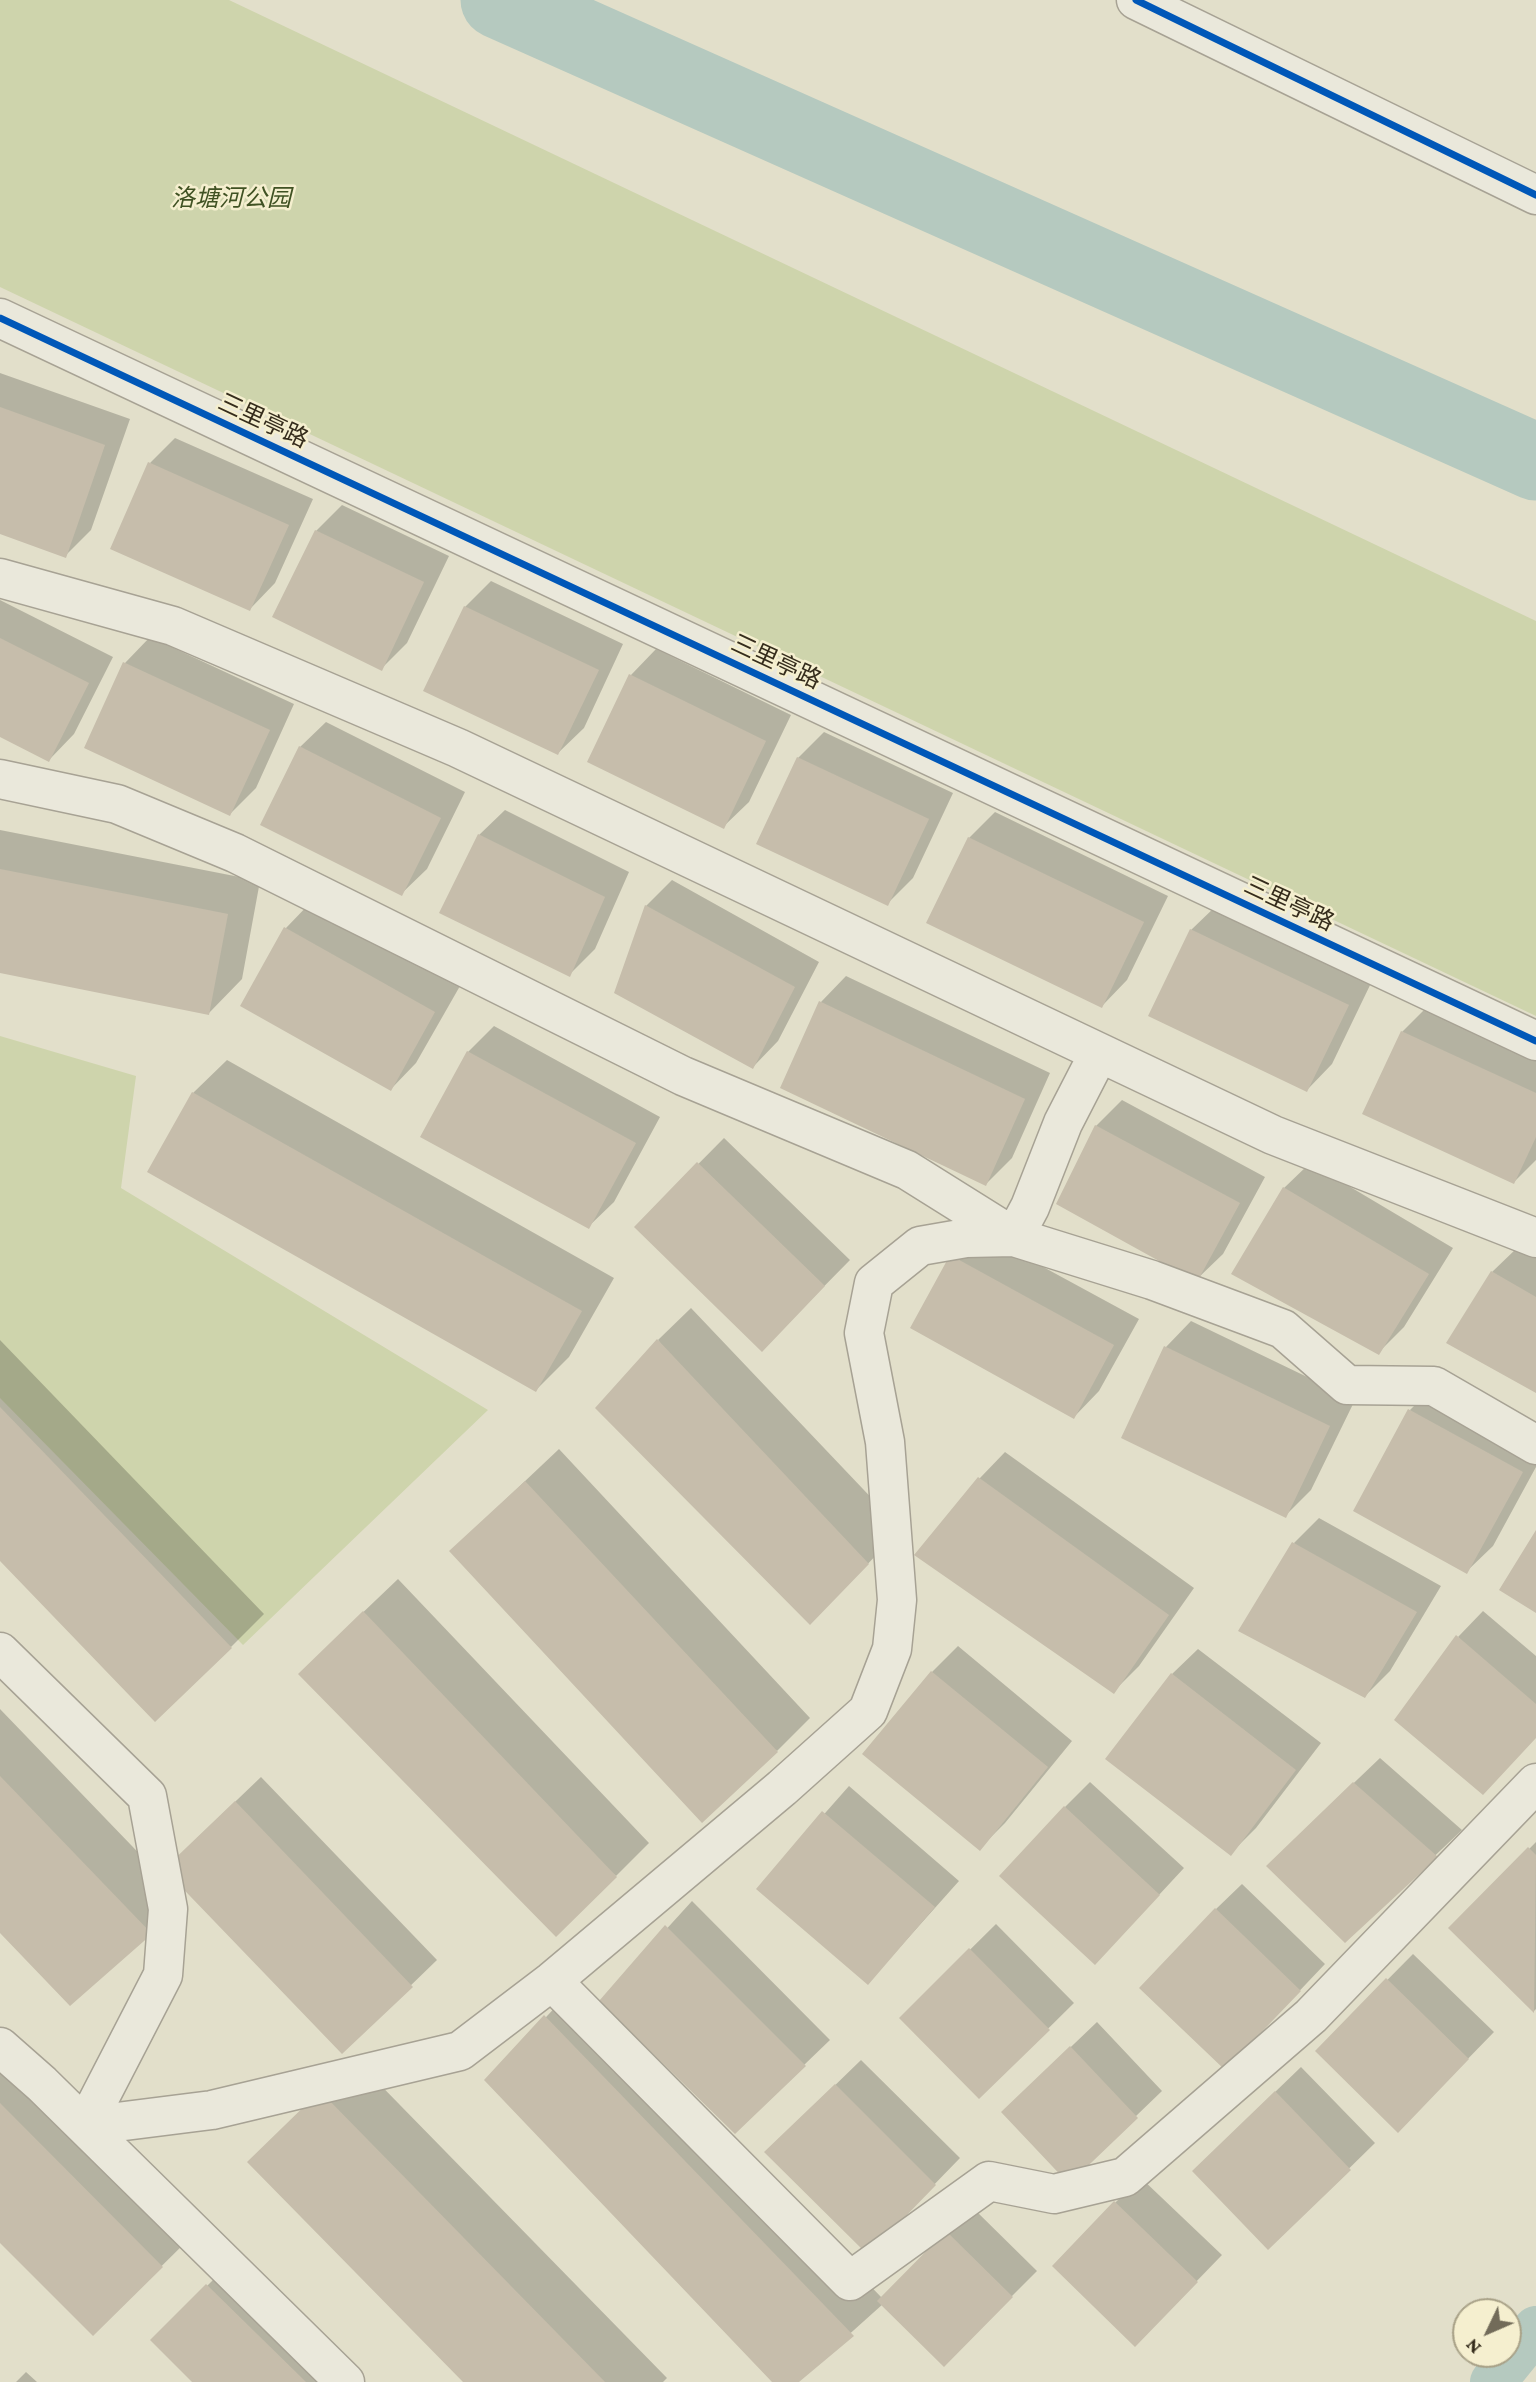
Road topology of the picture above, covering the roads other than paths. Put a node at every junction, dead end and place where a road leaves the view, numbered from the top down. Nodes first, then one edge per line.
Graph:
1 (1136, 0) edge
2 (1536, 195) edge
3 (0, 318) edge
4 (0, 578) edge
5 (0, 779) edge
6 (1536, 1041) edge
7 (1099, 1053) junction
8 (1014, 1237) junction
9 (1536, 1238) edge
10 (1536, 1446) edge
11 (0, 1652) edge
12 (1536, 1783) edge
13 (552, 1981) junction
14 (0, 2047) edge
15 (85, 2126) junction
16 (345, 2382) edge

1 - 2 street
3 - 6 street, 三里亭路
4 - 7 street
5 - 8 street
7 - 8 street
7 - 9 street
8 - 10 street
8 - 13 street
11 - 15 street
12 - 13 street
13 - 15 street
14 - 15 street
15 - 16 street

